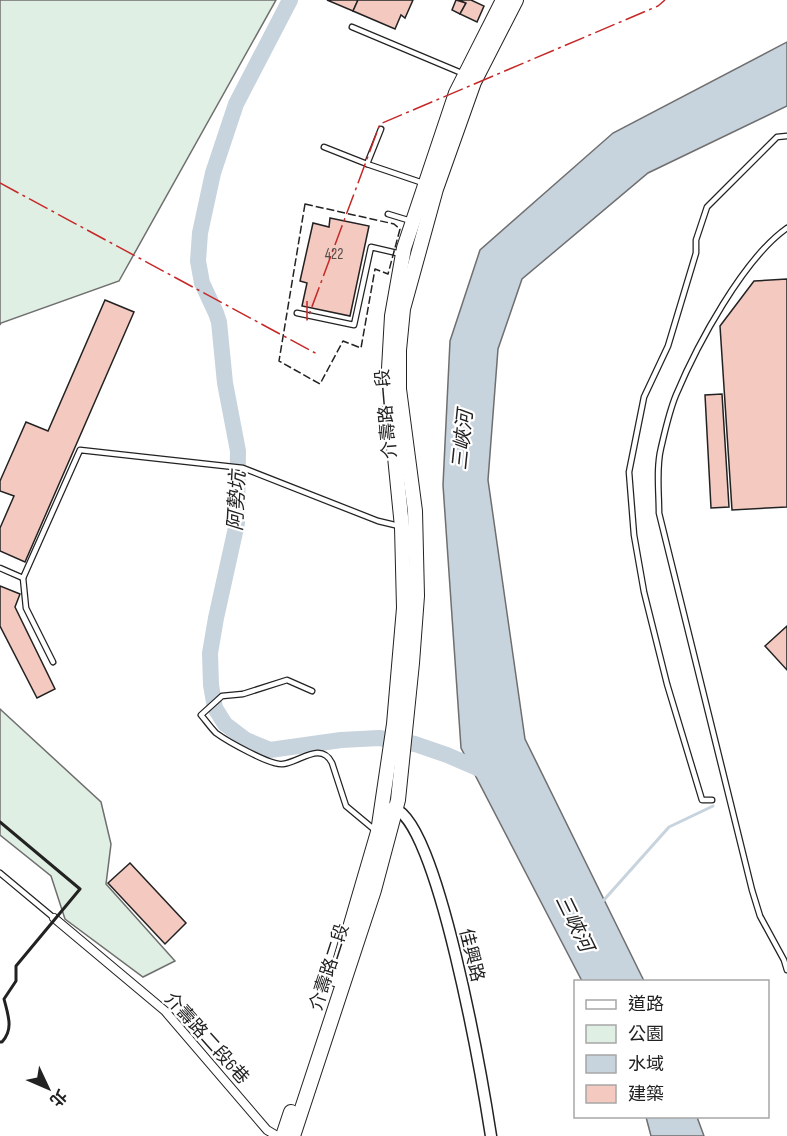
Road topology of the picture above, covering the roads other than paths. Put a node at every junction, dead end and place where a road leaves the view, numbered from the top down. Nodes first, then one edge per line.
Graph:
1 (503, 0) edge
2 (516, 0) edge
3 (352, 27) dead end
4 (464, 74) junction
5 (381, 129) dead end
6 (787, 136) edge
7 (324, 147) dead end
8 (367, 164) junction
9 (430, 186) junction
10 (388, 214) dead end
11 (413, 221) junction
12 (787, 228) edge
13 (403, 255) junction
14 (297, 314) dead end
15 (409, 526) junction
16 (0, 568) edge
17 (23, 578) junction
18 (53, 662) dead end
19 (312, 691) dead end
20 (400, 725) junction
21 (712, 800) dead end
22 (381, 808) junction
23 (396, 808) junction
24 (378, 832) junction
25 (0, 873) edge
26 (54, 918) joint
27 (787, 970) edge
28 (277, 1136) edge
29 (283, 1136) edge
30 (293, 1136) edge
31 (491, 1136) edge

1 - 4 main road, 介壽路一段
2 - 9 main road, 介壽路一段
3 - 4 lane
4 - 9 main road, 介壽路一段
5 - 8 lane
6 - 21 lane
7 - 8 lane
8 - 9 lane
9 - 11 main road, 介壽路一段
9 - 15 main road, 介壽路一段
10 - 11 lane
11 - 13 main road, 介壽路一段
12 - 27 lane
13 - 14 lane
13 - 15 main road, 介壽路一段
15 - 17 lane
15 - 20 main road, 介壽路一段
16 - 17 lane
17 - 18 lane
19 - 24 lane
20 - 22 main road, 介壽路一段
20 - 23 main road, 介壽路一段
22 - 23 street
22 - 24 main road, 介壽路二段
23 - 30 main road, 介壽路二段
23 - 31 street, 佳興路
24 - 29 main road, 介壽路二段
25 - 26 lane
26 - 28 street, 介壽路二段6巷

